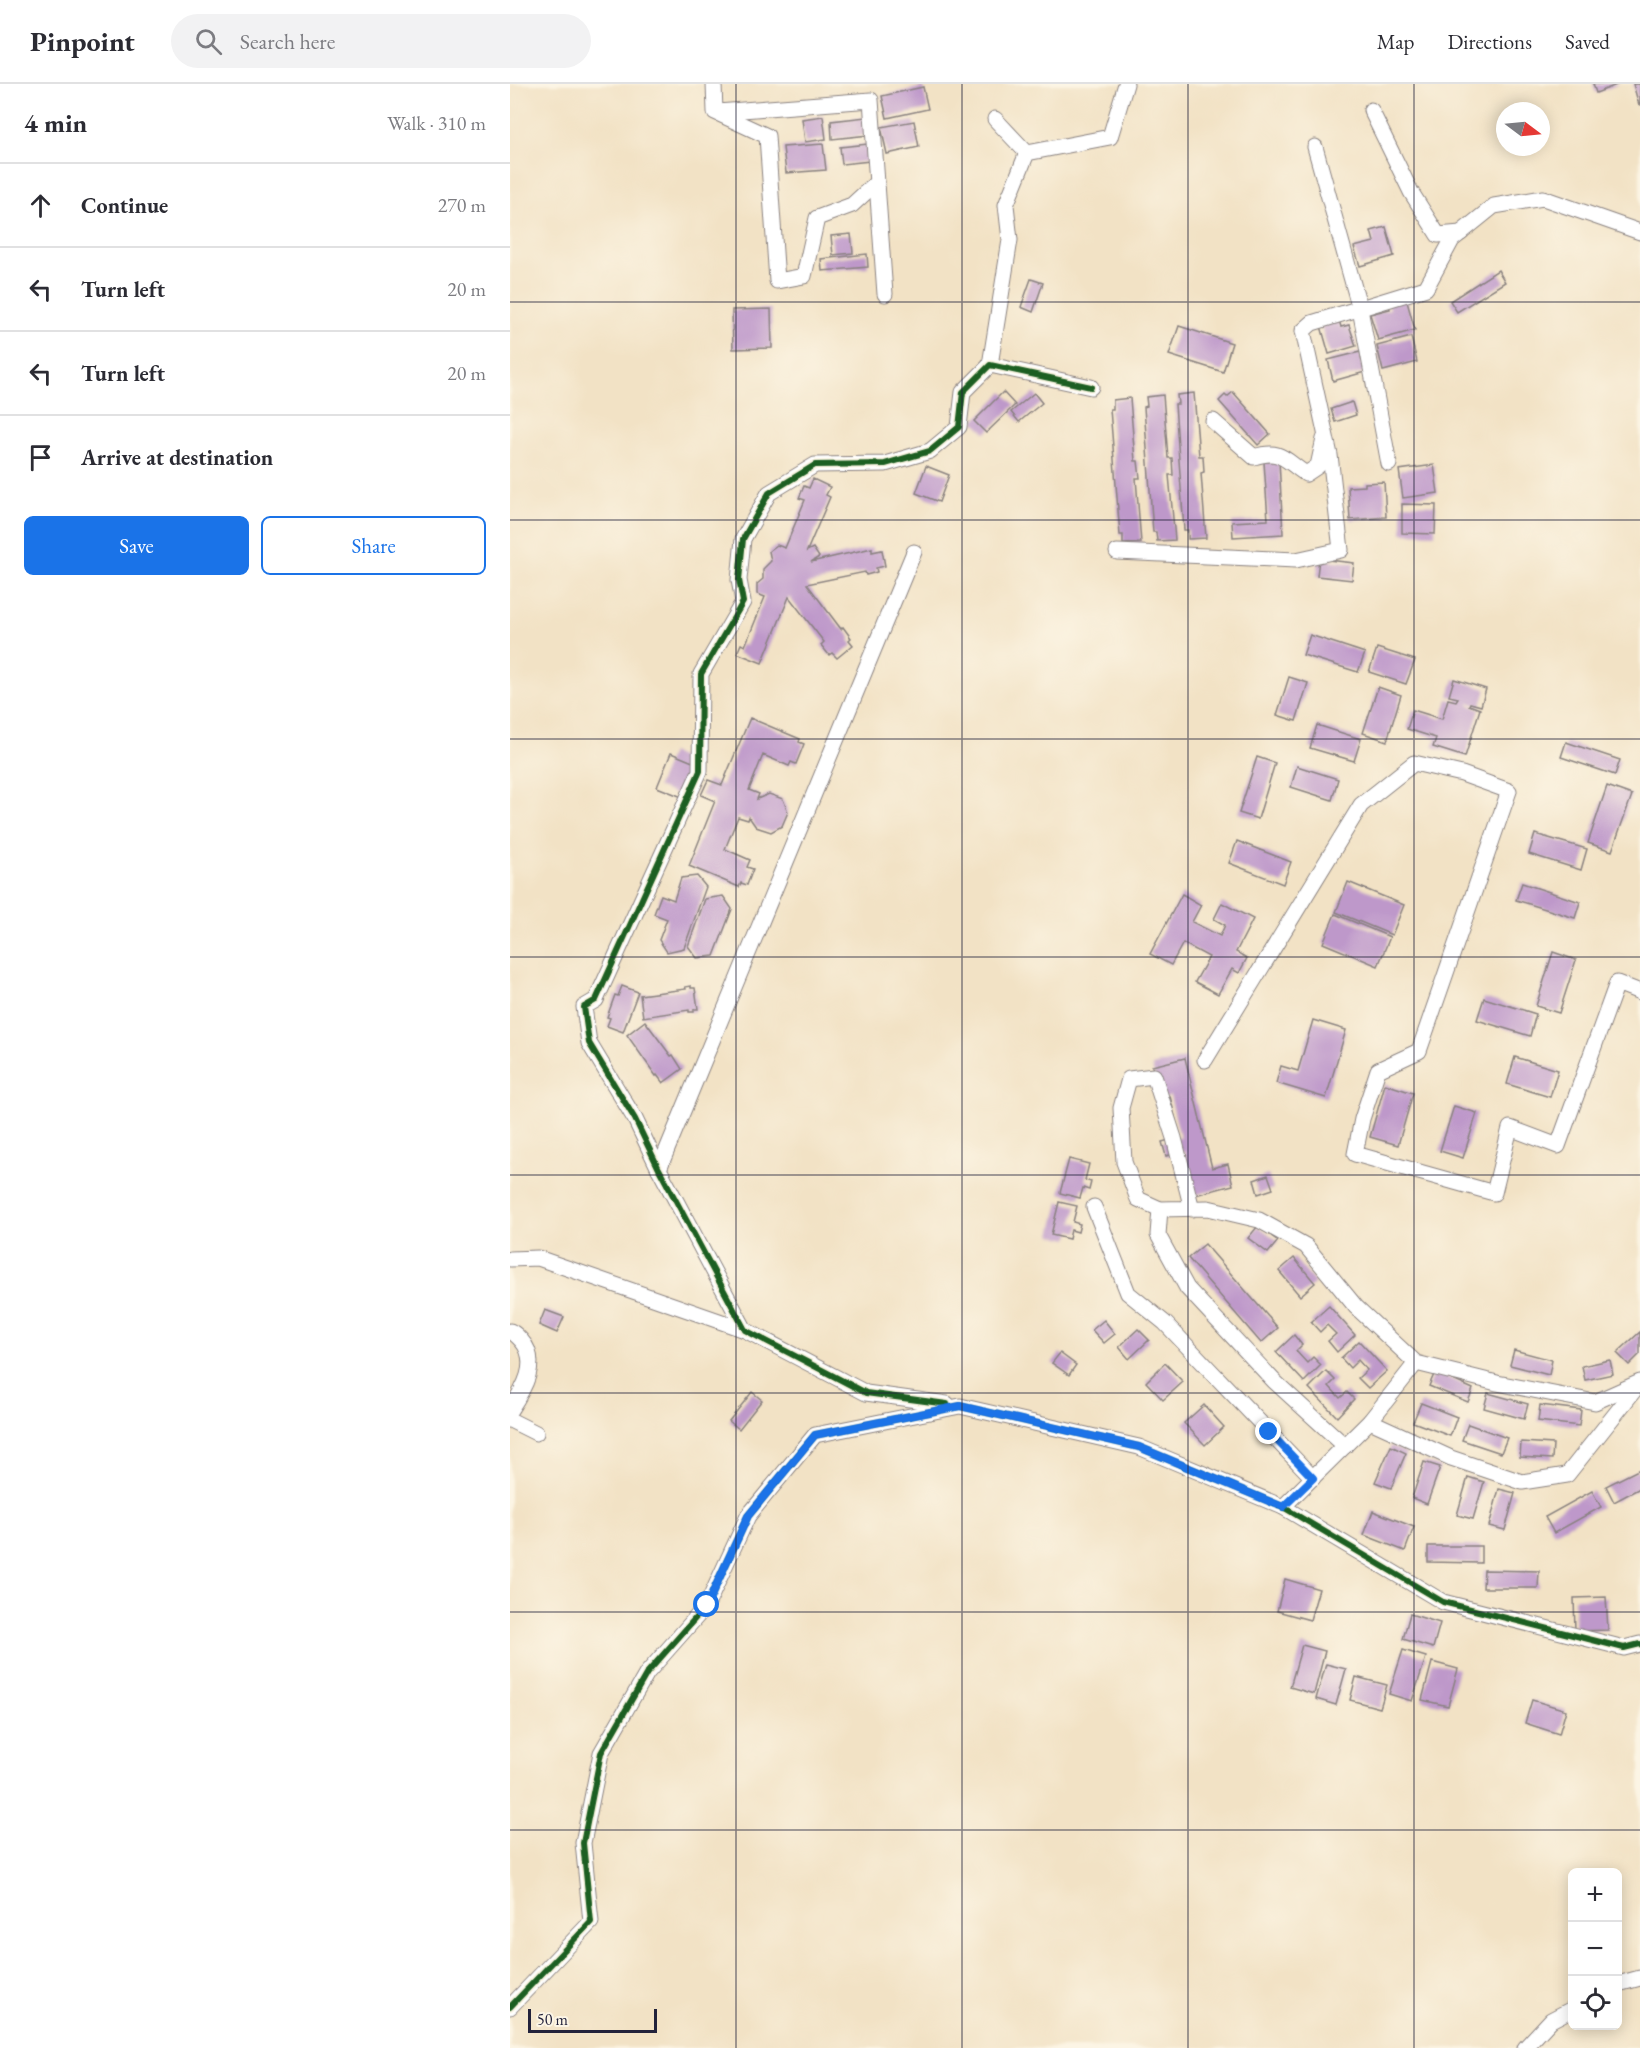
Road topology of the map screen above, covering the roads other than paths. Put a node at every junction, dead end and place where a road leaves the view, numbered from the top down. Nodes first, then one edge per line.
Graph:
1 (714, 84) edge
2 (1126, 84) edge
3 (1371, 110) dead end
4 (715, 112) junction
5 (995, 119) dead end
6 (1315, 147) dead end
7 (1027, 153) junction
8 (877, 182) junction
9 (1640, 232) edge
10 (1461, 233) junction
11 (885, 294) dead end
12 (1360, 309) junction
13 (990, 365) junction
14 (1091, 387) dead end
15 (1213, 421) dead end
16 (1326, 433) junction
17 (1389, 464) dead end
18 (914, 552) dead end
19 (1117, 552) dead end
20 (1640, 992) edge
21 (1205, 1060) dead end
22 (659, 1168) junction
23 (1094, 1208) dead end
24 (1160, 1209) junction
25 (1192, 1209) junction
26 (510, 1259) edge
27 (746, 1330) junction
28 (510, 1331) edge
29 (1416, 1363) junction
30 (1640, 1383) edge
31 (960, 1406) junction
32 (510, 1410) edge
33 (510, 1420) edge
34 (1370, 1421) junction
35 (536, 1433) dead end
36 (1345, 1446) junction
37 (1313, 1478) junction
38 (1283, 1507) junction
39 (1640, 1644) edge
40 (1640, 1978) edge
41 (1622, 1983) edge
42 (510, 2007) edge
43 (1568, 2011) edge
44 (1525, 2048) edge

1 - 4 street
2 - 7 street
3 - 10 street
4 - 8 street
4 - 8 street
5 - 7 street
6 - 12 street
7 - 13 street
8 - 11 street
9 - 10 street
10 - 12 street
12 - 16 street
12 - 17 street
13 - 14 street
13 - 22 street
15 - 16 street
16 - 19 street
18 - 22 street
20 - 21 street
22 - 27 street
23 - 37 street
24 - 25 street
24 - 25 street
24 - 36 street
25 - 29 street
26 - 27 street
27 - 31 street
28 - 32 street
29 - 30 street
29 - 34 street
30 - 34 street
31 - 38 street
31 - 42 street
33 - 35 street
34 - 36 street
36 - 37 street
37 - 38 street
38 - 39 street
40 - 41 street
43 - 44 street

